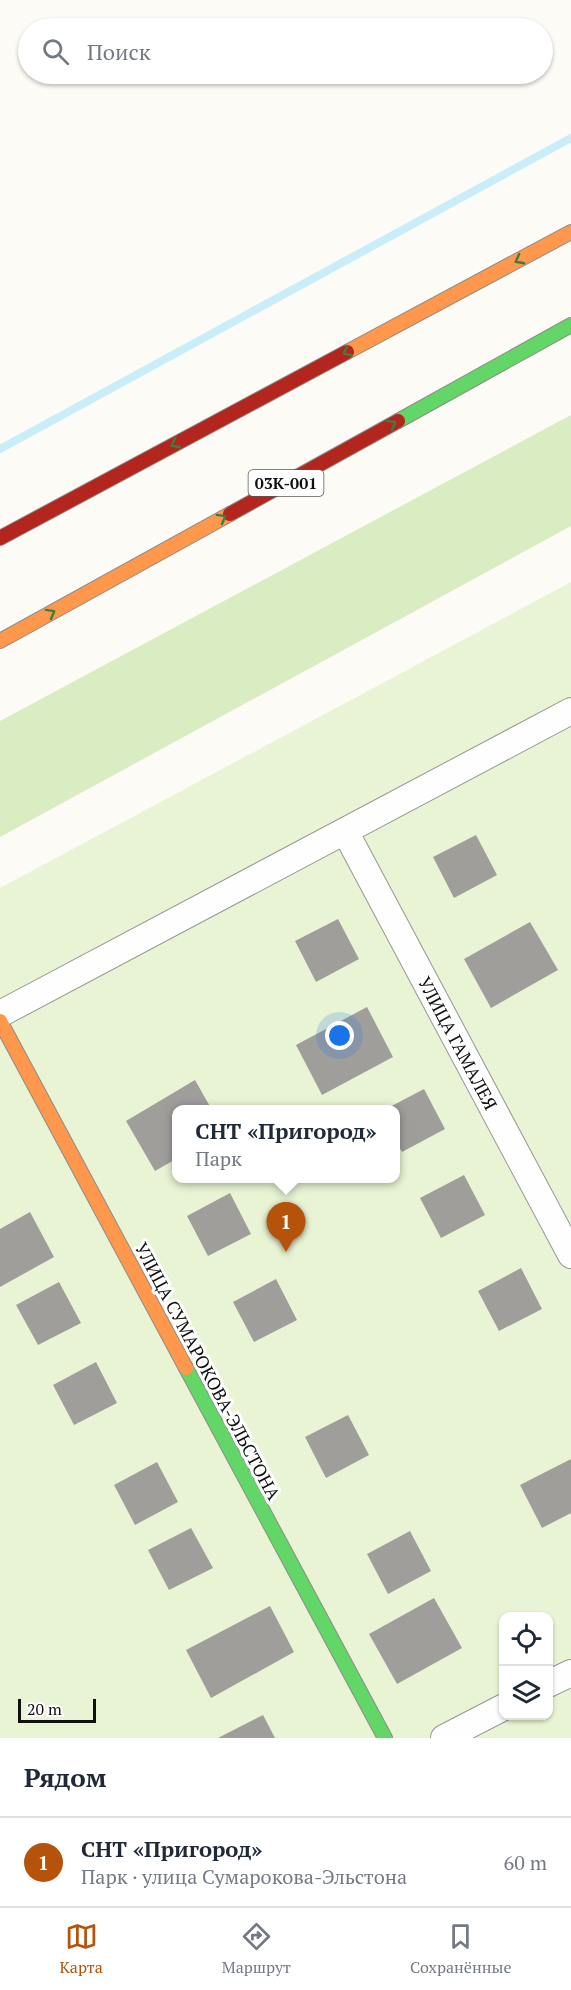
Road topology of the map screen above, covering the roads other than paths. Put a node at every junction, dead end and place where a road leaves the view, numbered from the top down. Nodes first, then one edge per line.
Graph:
1 (571, 232) edge
2 (571, 325) edge
3 (0, 537) edge
4 (0, 641) edge
5 (571, 711) edge
6 (345, 831) junction
7 (0, 1014) edge
8 (0, 1021) edge
9 (571, 1255) edge
10 (571, 1673) edge
11 (553, 1682) edge
12 (499, 1710) edge
13 (385, 1738) edge
14 (444, 1738) edge

1 -> 3 main road
4 -> 2 main road, 03К-001
5 - 6 street
6 - 7 street
6 - 9 street, УЛИЦА ГАМАЛЕЯ
8 - 13 main road, УЛИЦА СУМАРОКОВА-ЭЛЬСТОНА
10 - 11 street
12 - 14 street

